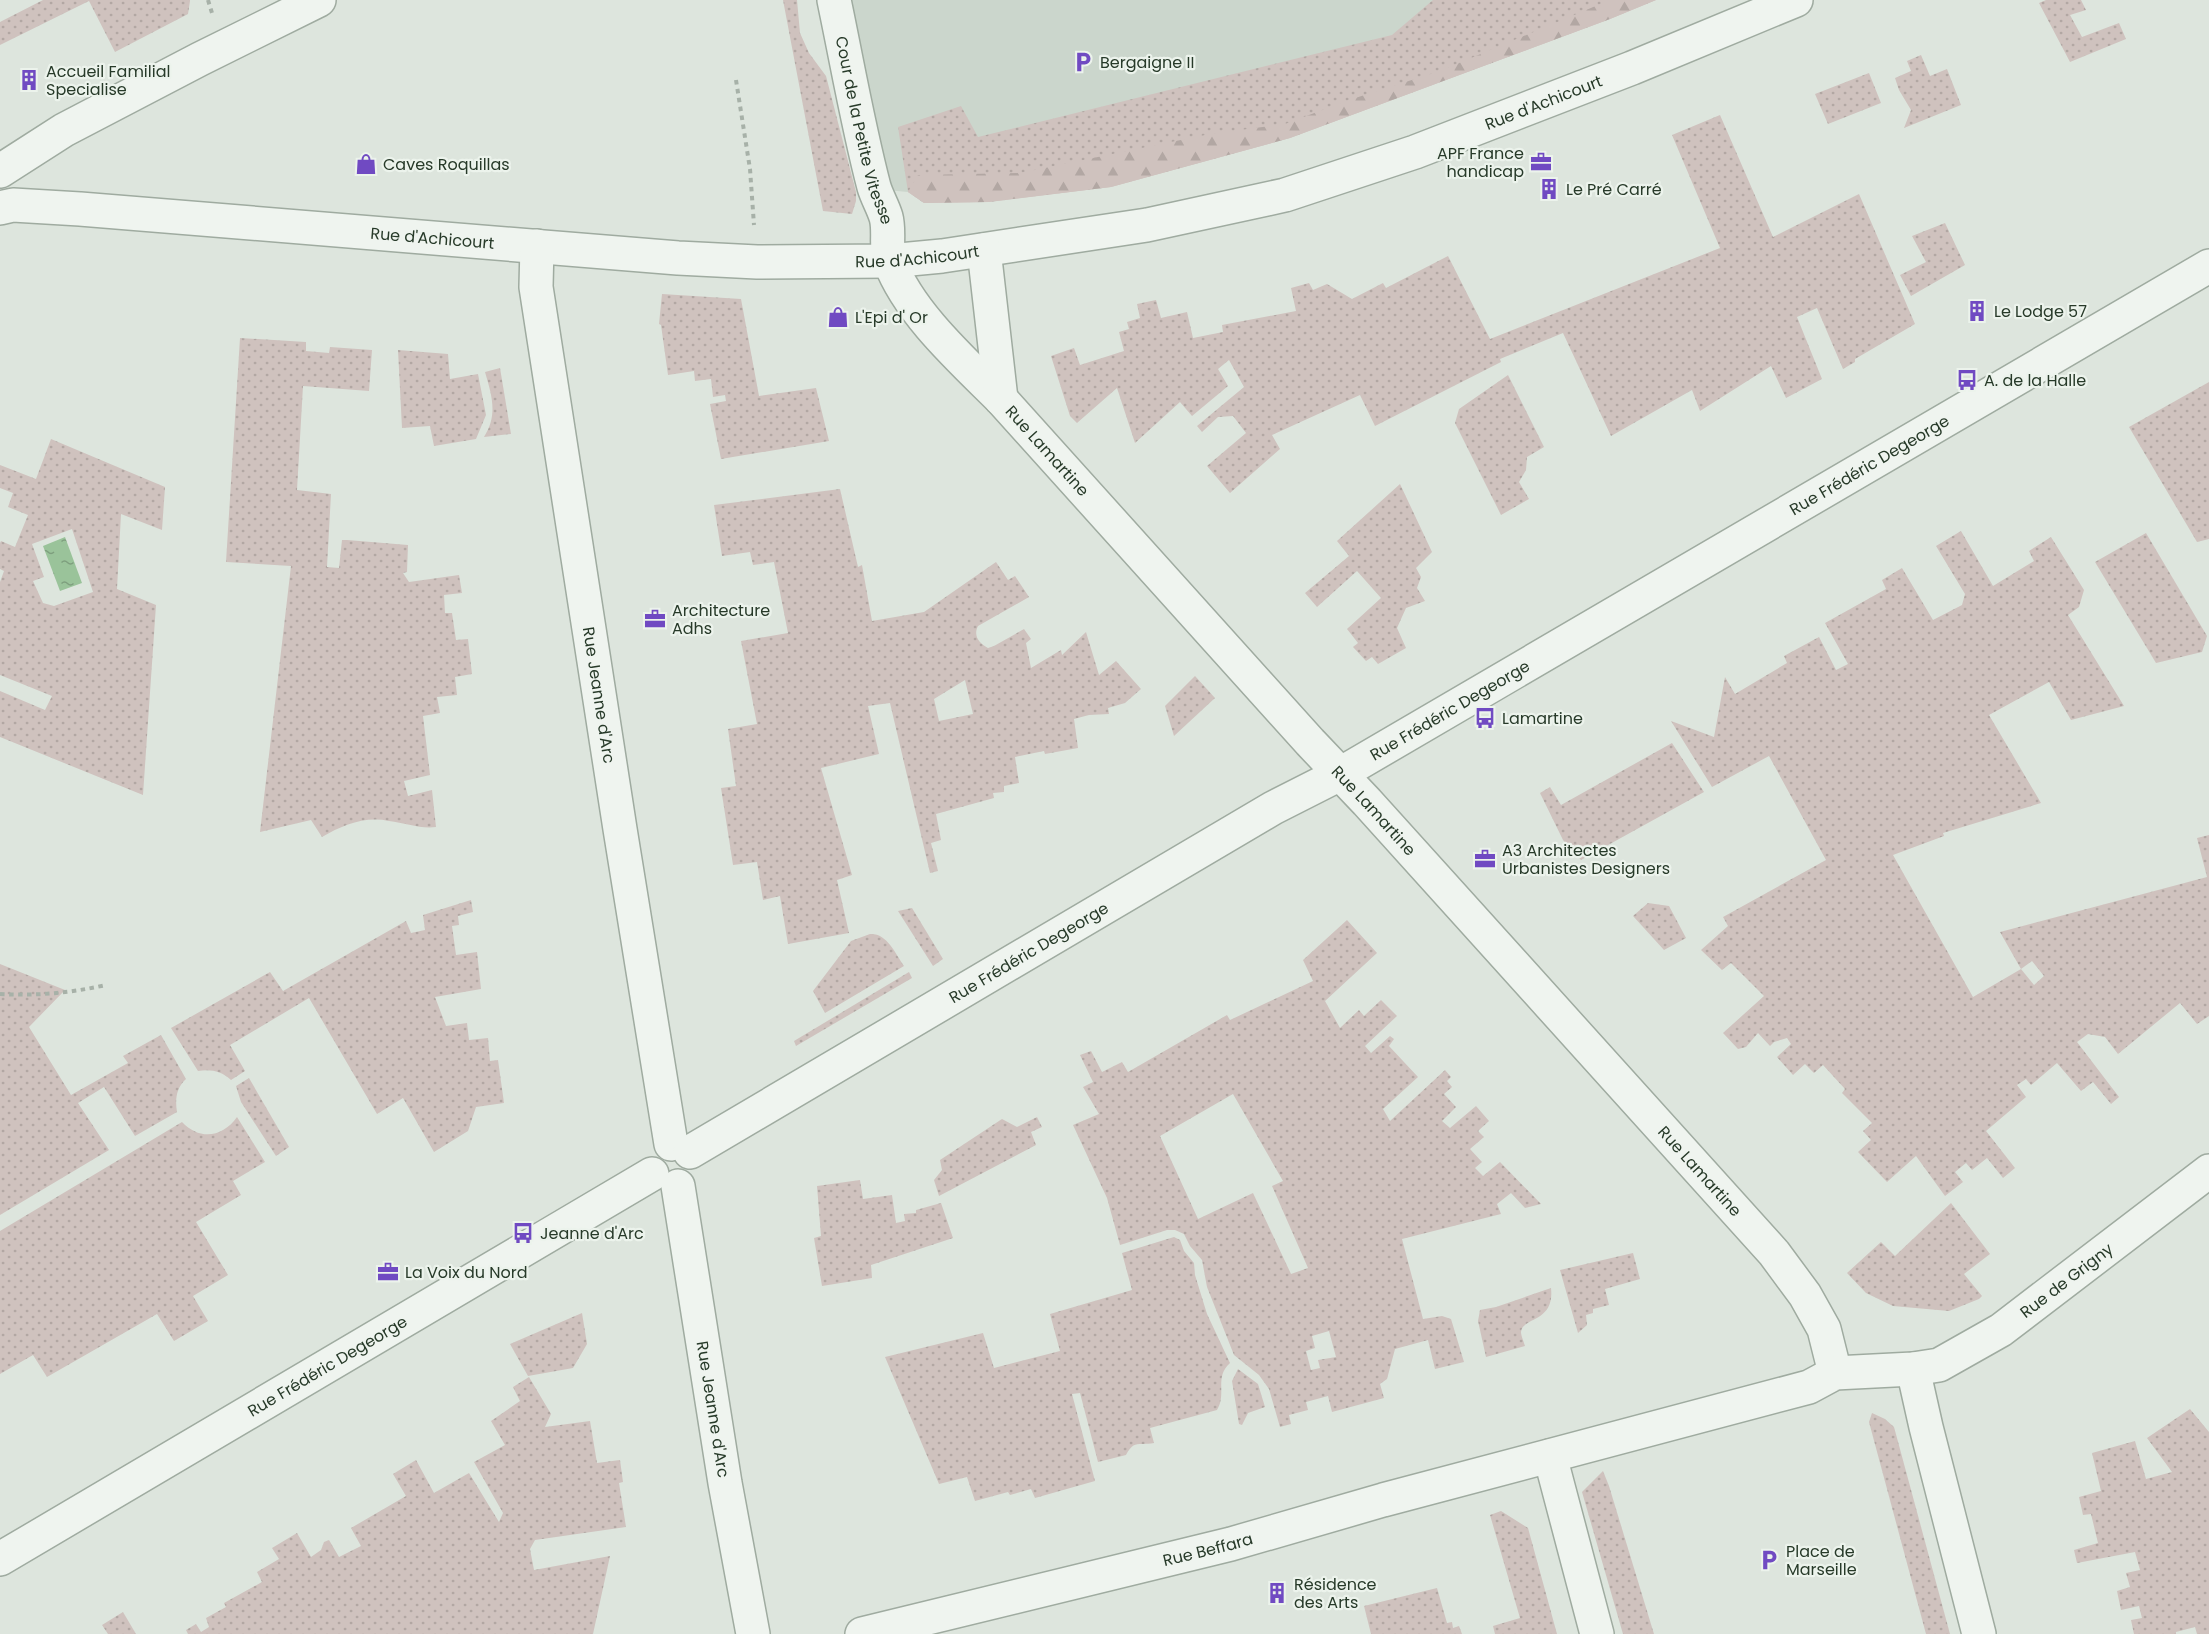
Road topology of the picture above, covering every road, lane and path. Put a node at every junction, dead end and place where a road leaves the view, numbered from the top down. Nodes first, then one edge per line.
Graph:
1 (319, 0) edge
2 (834, 0) edge
3 (1796, 0) edge
4 (736, 80) dead end
5 (0, 171) edge
6 (0, 208) edge
7 (537, 246) junction
8 (984, 250) junction
9 (890, 261) junction
10 (757, 262) junction
11 (2209, 266) edge
12 (1001, 399) junction
13 (1340, 774) junction
14 (106, 985) dead end
15 (0, 994) edge
16 (681, 1148) junction
17 (2209, 1171) edge
18 (665, 1180) junction
19 (1913, 1369) junction
20 (1835, 1373) junction
21 (1550, 1456) junction
22 (0, 1559) edge
23 (753, 1634) edge
24 (862, 1634) edge
25 (1597, 1634) edge
26 (1979, 1634) edge

1 - 5 street
2 - 9 street, Cour de la Petite Vitesse
3 - 8 street, Rue d'Achicourt
4 - 10 path
6 - 7 street, Rue d'Achicourt
7 - 10 street, Rue d'Achicourt
7 - 16 street, Rue Jeanne d'Arc
8 - 9 street, Rue d'Achicourt
8 - 12 street
9 - 10 street, Rue d'Achicourt
9 - 12 street, Rue Lamartine
11 - 13 street, Rue Frédéric Degeorge
12 - 13 street, Rue Lamartine
13 - 16 street, Rue Frédéric Degeorge
13 - 20 street, Rue Lamartine
14 - 15 path
16 - 18 street, Rue Jeanne d'Arc
17 - 19 street, Rue de Grigny
18 - 22 street, Rue Frédéric Degeorge
18 - 23 street, Rue Jeanne d'Arc
19 - 20 street
19 - 26 street
20 - 21 street
21 - 24 street, Rue Beffara
21 - 25 street

